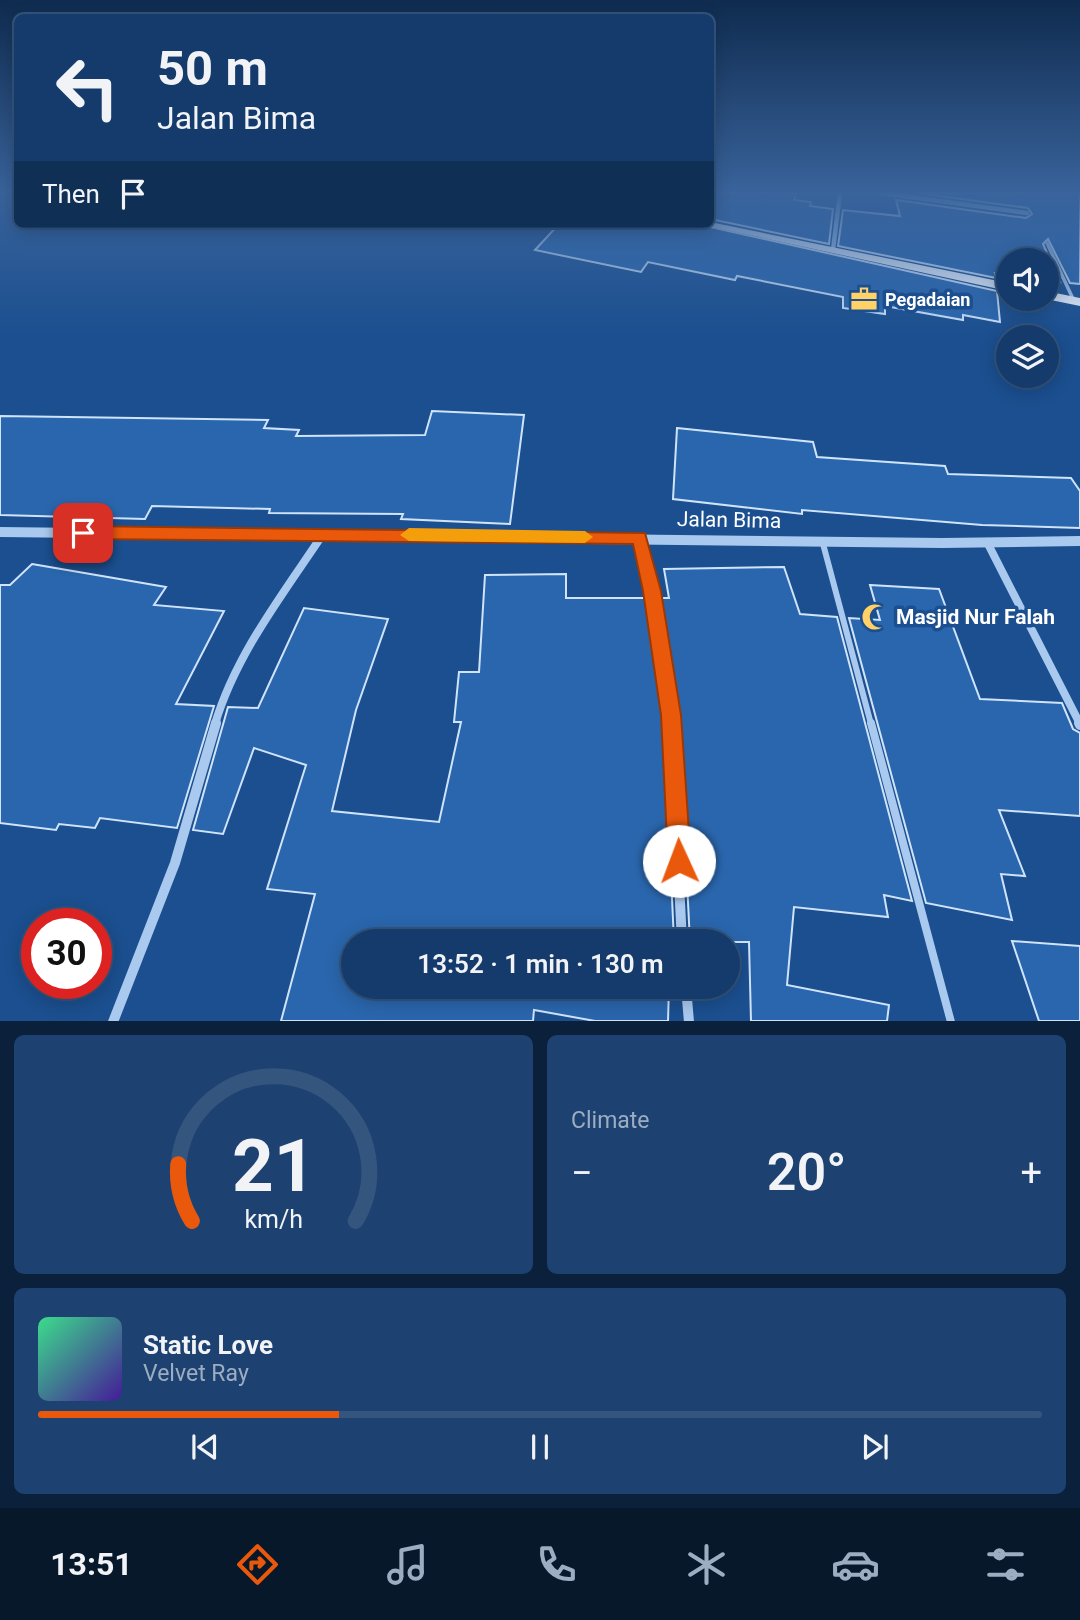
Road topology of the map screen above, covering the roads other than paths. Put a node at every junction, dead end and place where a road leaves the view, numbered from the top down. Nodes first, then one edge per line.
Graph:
1 (787, 241) edge
2 (834, 241) edge
3 (1047, 243) dead end
4 (833, 250) junction
5 (996, 284) edge
6 (1059, 298) edge
7 (1077, 301) edge
8 (0, 532) edge
9 (323, 533) junction
10 (639, 538) junction
11 (822, 541) junction
12 (1080, 541) edge
13 (987, 542) junction
14 (1080, 725) edge
15 (681, 929) edge
16 (687, 999) edge
17 (113, 1021) edge
18 (689, 1021) edge
19 (951, 1021) edge

1 - 4 main road
2 - 4 street
3 - 7 lane
4 - 5 main road
6 - 7 main road
8 - 9 street, Jalan Bima
9 - 10 street, Jalan Bima
9 - 17 street
10 - 11 street, Jalan Bima
10 - 15 street
11 - 13 street, Jalan Bima
11 - 19 lane
12 - 13 street, Jalan Bima
13 - 14 street
16 - 18 street

